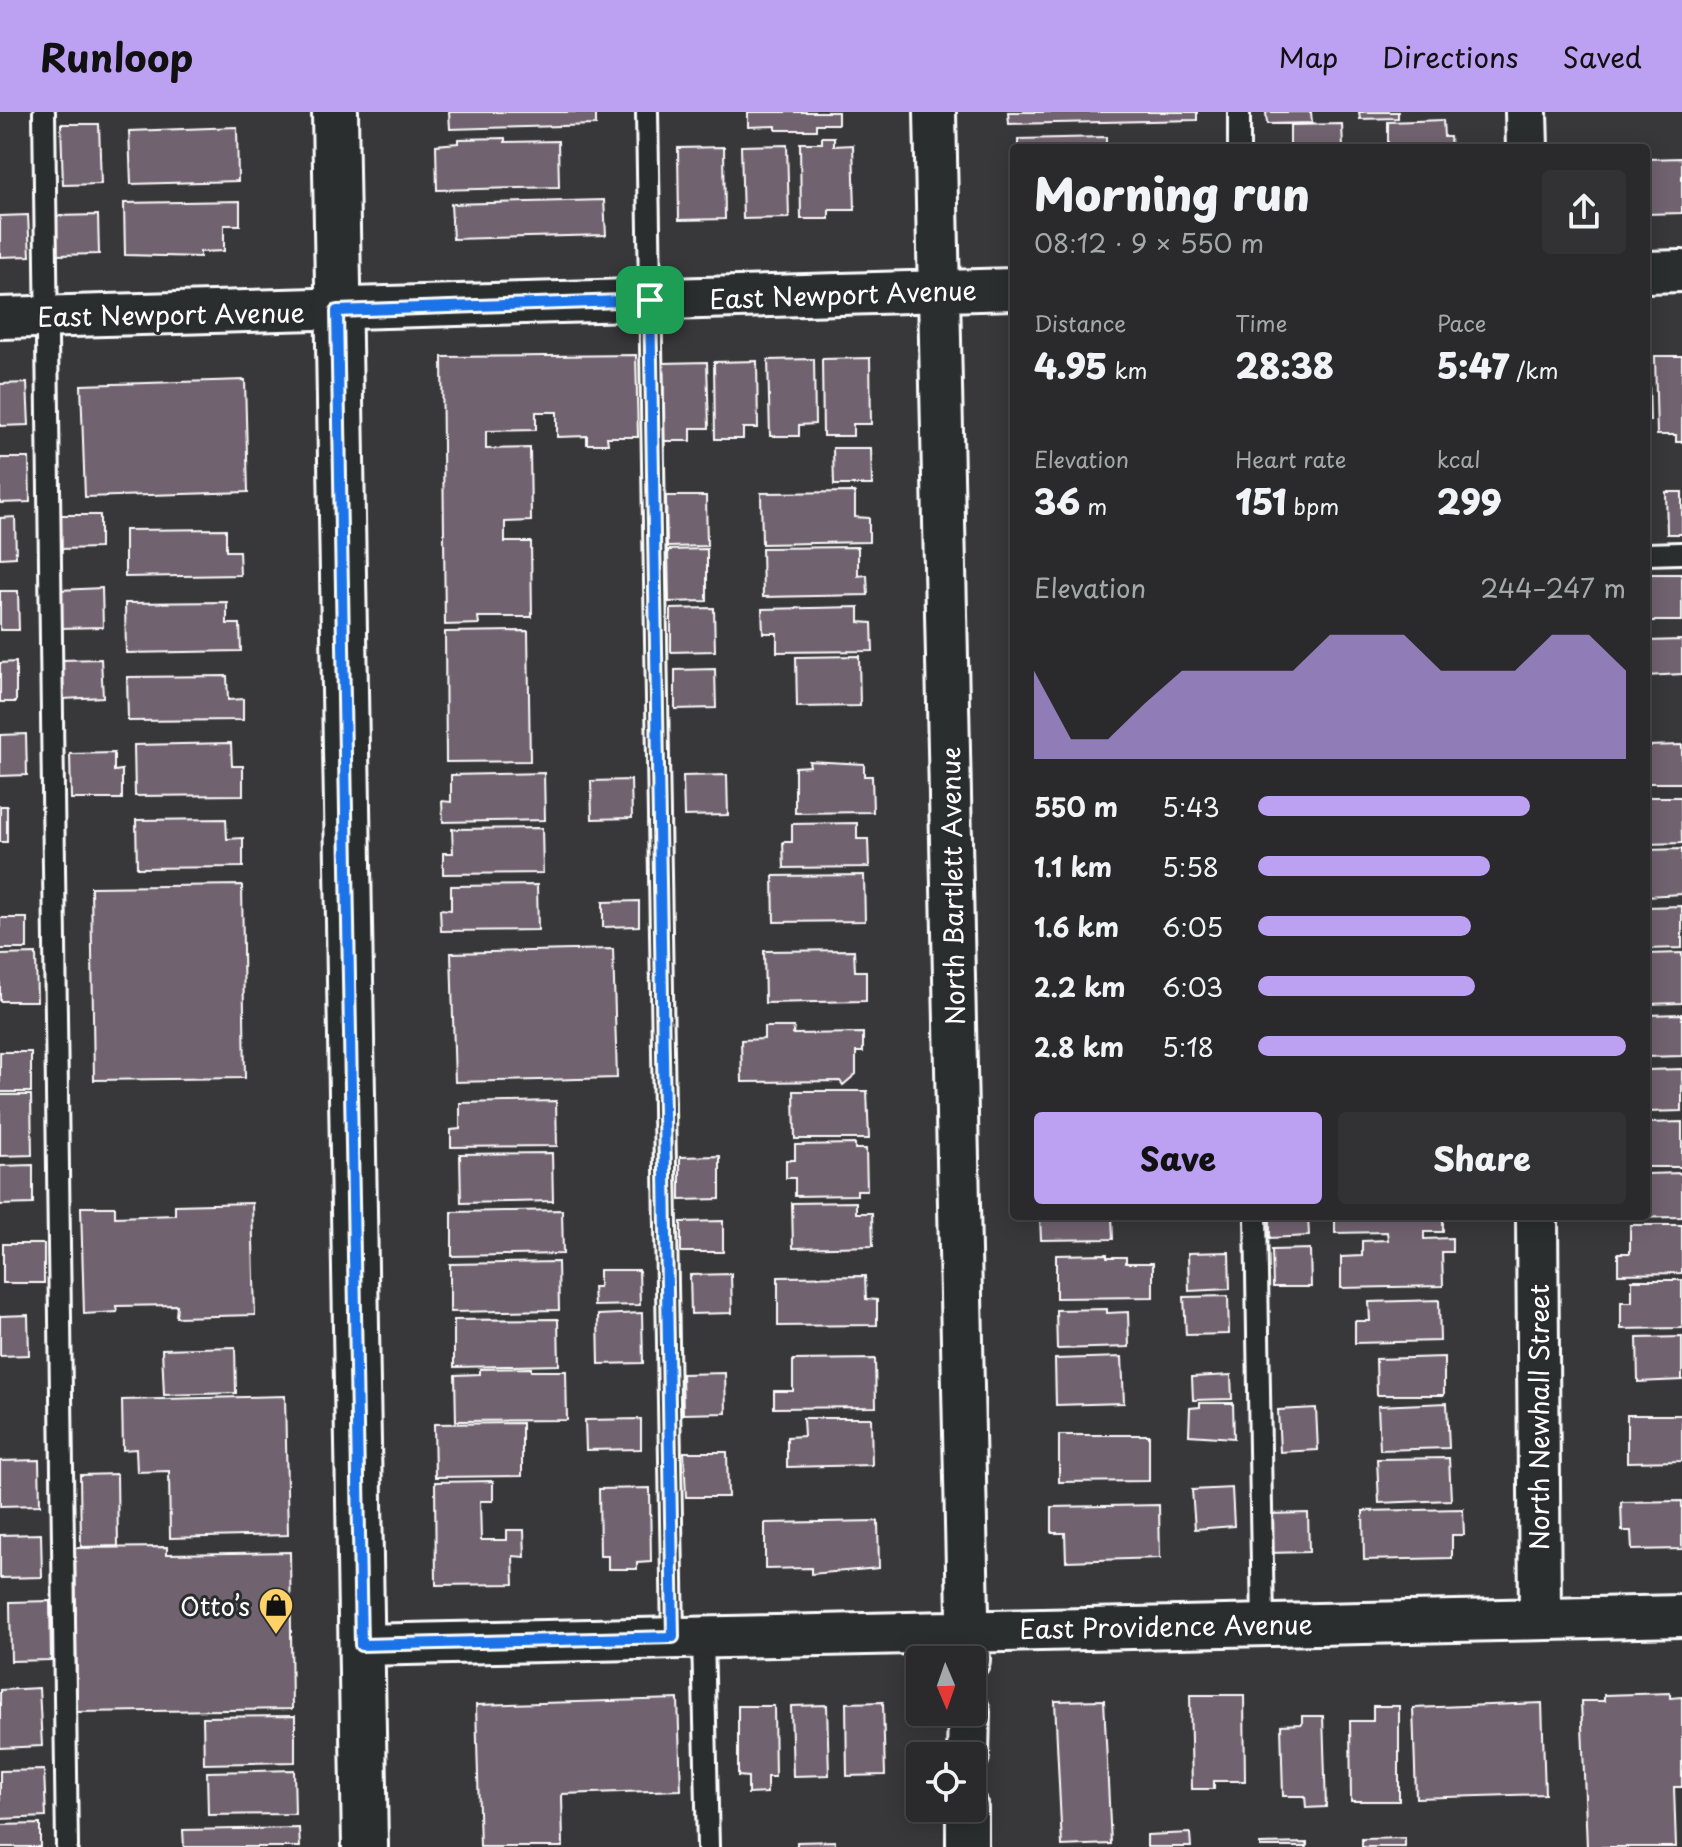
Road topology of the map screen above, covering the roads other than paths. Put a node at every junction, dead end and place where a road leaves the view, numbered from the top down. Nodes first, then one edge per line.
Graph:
1 (44, 112) edge
2 (335, 112) edge
3 (647, 112) edge
4 (935, 112) edge
5 (1239, 112) edge
6 (1526, 112) edge
7 (1239, 144) edge
8 (1527, 144) edge
9 (1682, 271) edge
10 (1650, 272) edge
11 (1010, 289) edge
12 (937, 291) junction
13 (650, 300) junction
14 (337, 311) junction
15 (47, 317) junction
16 (0, 318) edge
17 (1682, 553) edge
18 (1650, 554) edge
19 (1256, 1220) edge
20 (1537, 1220) edge
21 (1682, 1616) edge
22 (1540, 1618) junction
23 (1263, 1624) junction
24 (688, 1637) junction
25 (361, 1645) junction
26 (969, 1645) edge
27 (967, 1822) edge
28 (67, 1847) edge
29 (365, 1847) edge
30 (708, 1847) edge
31 (967, 1847) edge

1 - 15 lane
2 - 14 main road
3 - 13 lane
4 - 12 street, North Bartlett Avenue
5 - 7 lane
6 - 8 street
9 - 10 street
11 - 12 street, East Newport Avenue
12 - 13 street, East Newport Avenue
12 - 26 street, North Bartlett Avenue
13 - 14 street, East Newport Avenue
13 - 24 lane
14 - 15 street, East Newport Avenue
14 - 25 main road
15 - 16 street, East Newport Avenue
15 - 28 lane
17 - 18 lane
19 - 23 lane
20 - 22 street, North Newhall Street
21 - 22 street, East Providence Avenue
22 - 23 street, East Providence Avenue
23 - 26 street, East Providence Avenue
24 - 25 street, East Providence Avenue
24 - 26 street, East Providence Avenue
24 - 30 lane
25 - 29 main road
27 - 31 street

